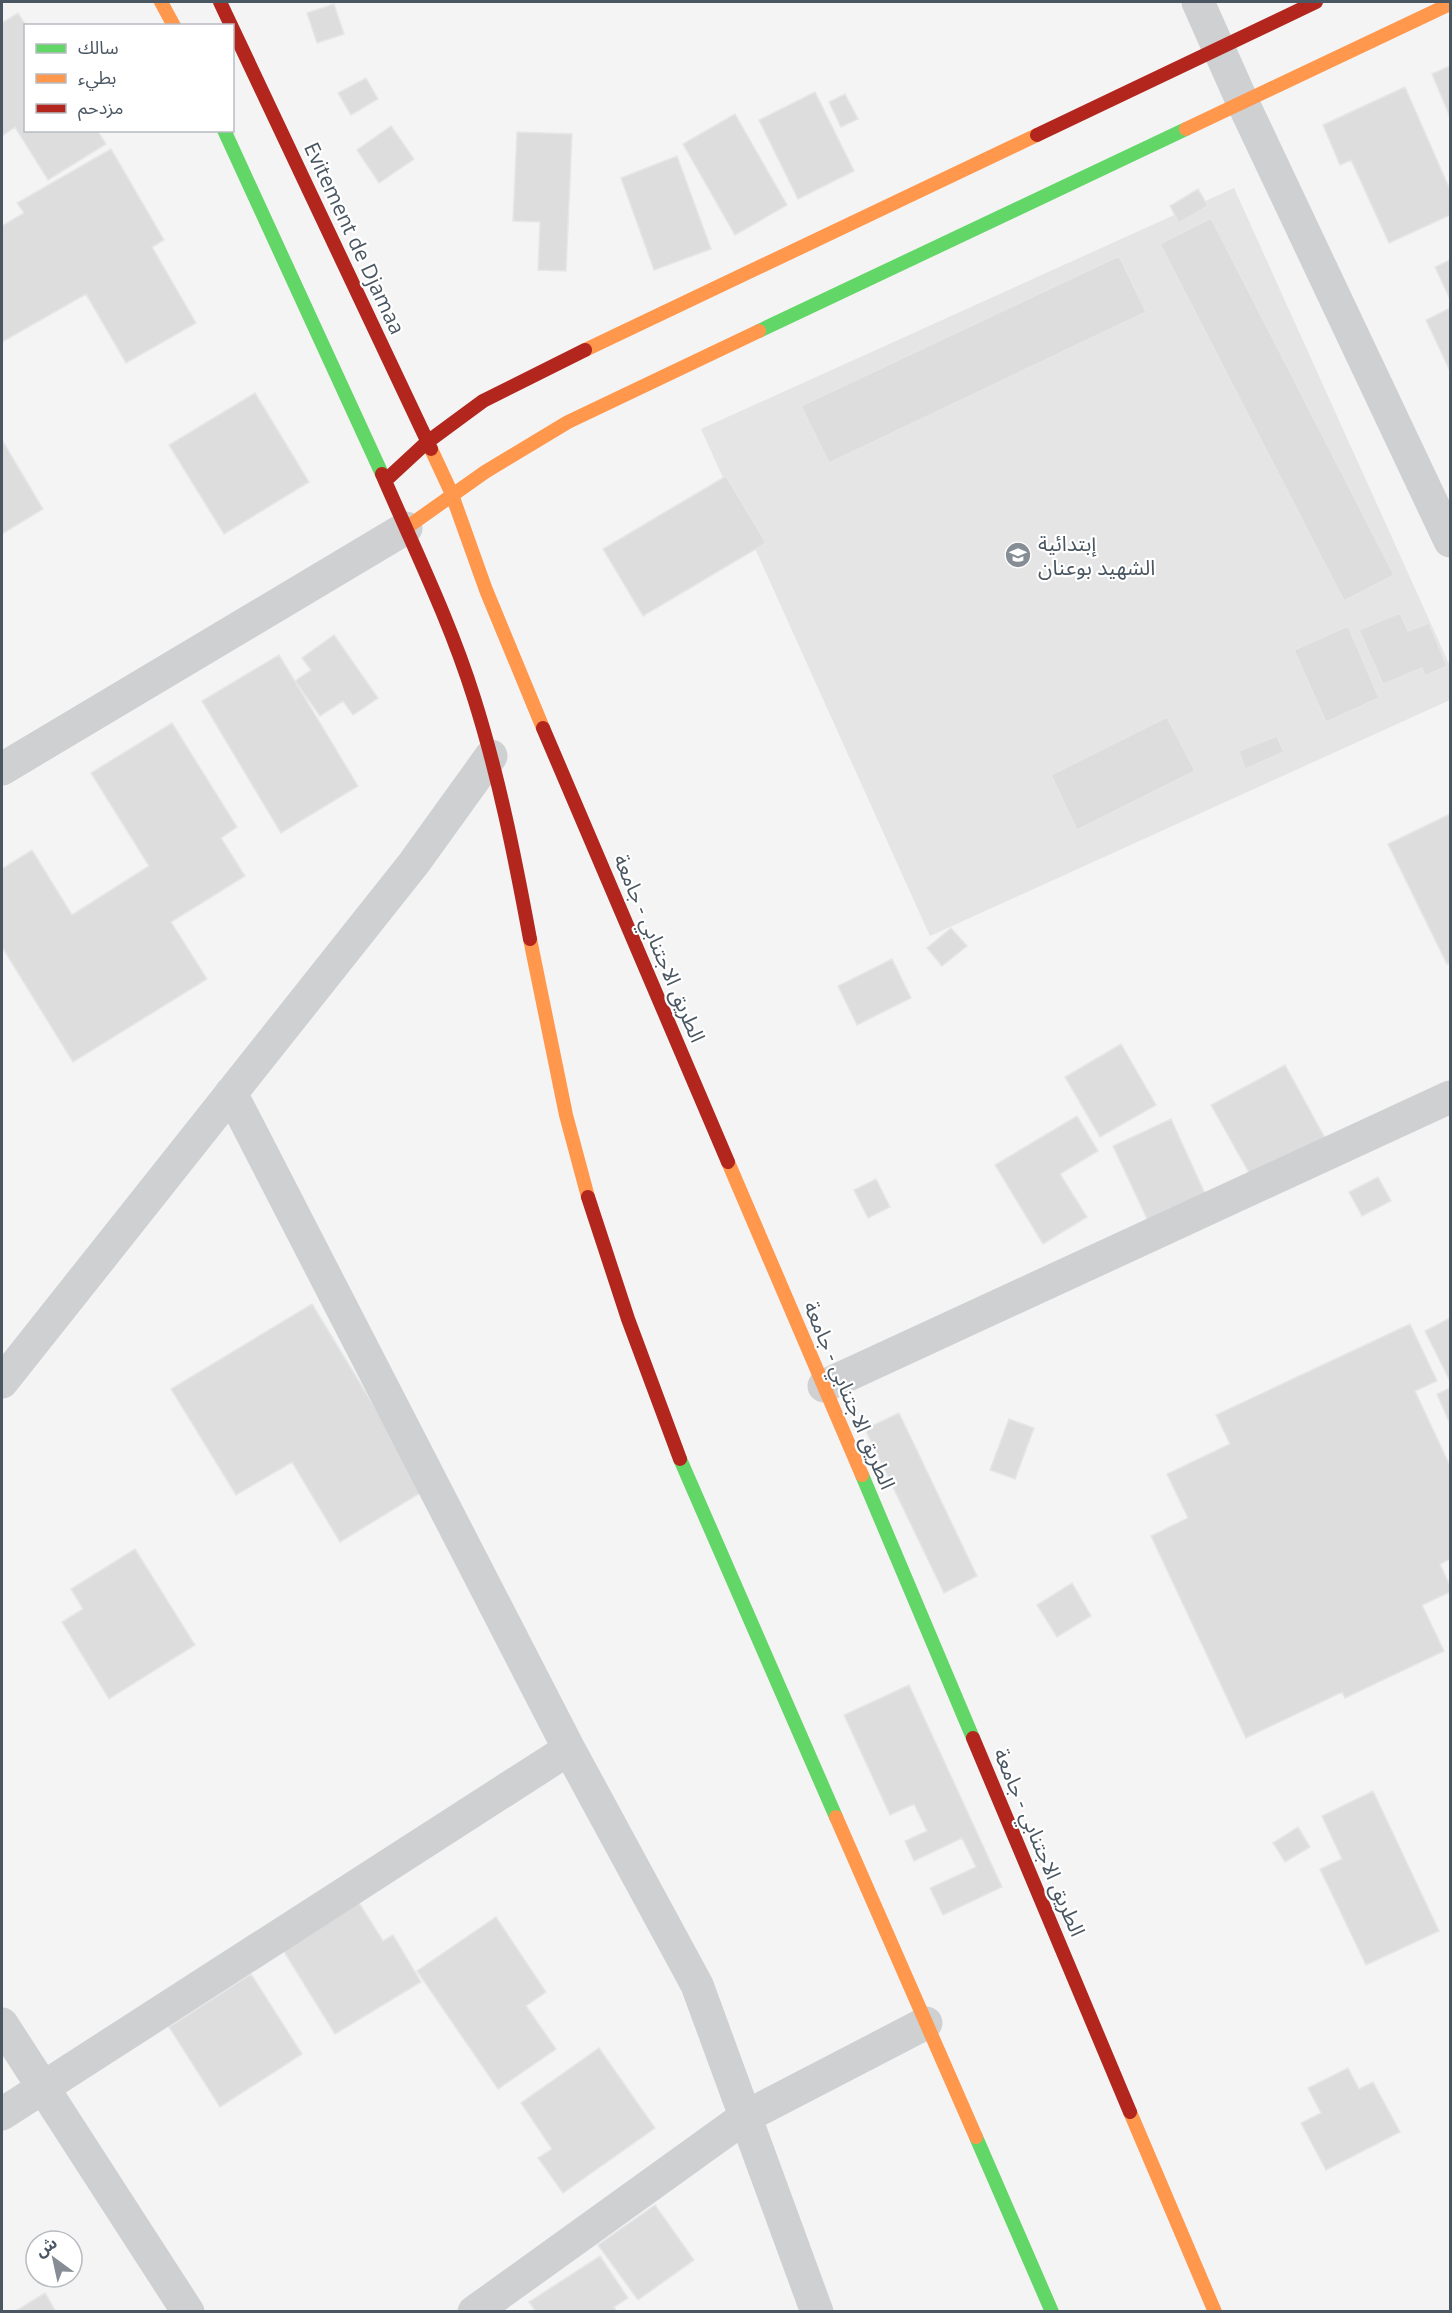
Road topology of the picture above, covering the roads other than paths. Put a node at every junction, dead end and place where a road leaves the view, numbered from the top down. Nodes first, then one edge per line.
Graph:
1 (161, 2) edge
2 (220, 2) edge
3 (1198, 2) edge
4 (1316, 2) edge
5 (1450, 4) edge
6 (173, 24) edge
7 (230, 24) edge
8 (234, 32) edge
9 (1218, 47) junction
10 (1242, 101) junction
11 (226, 132) edge
12 (427, 440) junction
13 (386, 480) junction
14 (451, 492) junction
15 (406, 528) junction
16 (1450, 541) edge
17 (491, 756) junction
18 (2, 769) edge
19 (231, 1093) junction
20 (1450, 1097) edge
21 (2, 1382) edge
22 (824, 1386) junction
23 (569, 1749) junction
24 (926, 2023) junction
25 (2, 2024) edge
26 (43, 2087) junction
27 (2, 2114) edge
28 (745, 2117) junction
29 (484, 2309) edge
30 (188, 2312) edge
31 (817, 2312) edge
32 (1052, 2312) edge
33 (1215, 2312) edge

1 - 6 main road
2 - 7 main road, Evitement de Djamaa
3 - 9 street
4 - 9 main road
5 - 10 main road
8 - 12 main road, Evitement de Djamaa
9 - 10 street
9 - 12 main road
10 - 14 main road
10 - 16 street
11 - 13 main road
12 - 13 main road
12 - 14 main road, Evitement de Djamaa
13 - 15 main road
14 - 15 main road
14 - 22 main road, الطريق الاجتنابي - جامعة
15 - 17 main road
15 - 18 street
17 - 19 street
17 - 24 main road
19 - 21 street
19 - 23 street
20 - 22 street
22 - 33 main road, الطريق الاجتنابي - جامعة
23 - 26 street
23 - 28 street
24 - 28 street
24 - 32 main road
25 - 26 street
26 - 27 street
26 - 30 street
28 - 29 street
28 - 31 street

